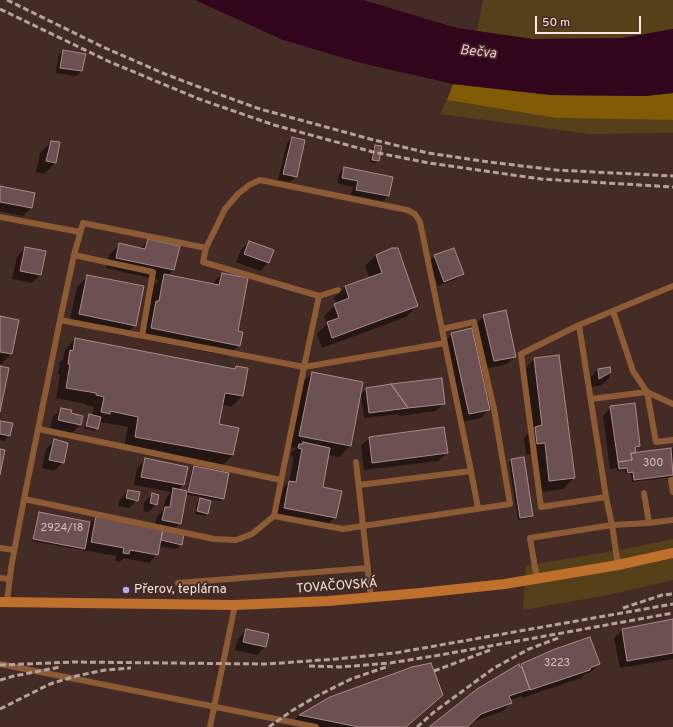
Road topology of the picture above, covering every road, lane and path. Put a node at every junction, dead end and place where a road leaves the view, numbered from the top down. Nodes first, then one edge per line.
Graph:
1 (0, 217) edge
2 (80, 232) junction
3 (206, 248) junction
4 (74, 255) junction
5 (673, 286) edge
6 (338, 290) dead end
7 (319, 296) junction
8 (613, 311) junction
9 (60, 320) junction
10 (579, 325) junction
11 (442, 329) junction
12 (142, 336) junction
13 (445, 343) junction
14 (304, 367) junction
15 (647, 392) junction
16 (591, 399) junction
17 (673, 404) edge
18 (39, 429) junction
19 (673, 440) edge
20 (356, 462) dead end
21 (471, 471) junction
22 (281, 480) junction
23 (673, 480) edge
24 (359, 485) junction
25 (673, 492) edge
26 (644, 493) dead end
27 (606, 497) junction
28 (24, 499) junction
29 (478, 508) junction
30 (274, 516) junction
31 (673, 520) edge
32 (649, 524) junction
33 (363, 525) junction
34 (612, 525) junction
35 (0, 548) edge
36 (14, 550) junction
37 (673, 553) edge
38 (618, 565) junction
39 (368, 568) junction
40 (0, 578) edge
41 (10, 579) junction
42 (537, 579) junction
43 (178, 583) dead end
44 (372, 598) junction
45 (4, 602) edge
46 (235, 605) junction
47 (0, 664) edge
48 (214, 707) junction
49 (210, 727) edge
50 (316, 727) edge

1 - 2 lane
2 - 3 lane
2 - 4 lane
3 - 7 lane
3 - 11 lane
4 - 9 lane
4 - 12 lane
5 - 8 lane
6 - 7 lane
7 - 14 lane
8 - 10 lane
8 - 15 lane
9 - 12 lane
9 - 18 lane
10 - 16 lane
10 - 27 lane
11 - 13 lane
11 - 29 lane
12 - 14 lane
13 - 14 lane
13 - 21 lane
14 - 22 lane
15 - 16 lane
15 - 17 lane
15 - 19 lane
16 - 27 lane
18 - 22 lane
18 - 28 lane
20 - 24 lane
21 - 24 lane
21 - 29 lane
22 - 30 lane
23 - 25 lane
24 - 33 lane
26 - 32 lane
27 - 34 lane
28 - 30 lane
28 - 36 lane
29 - 33 lane
30 - 33 lane
31 - 32 lane
32 - 34 lane
33 - 39 lane
34 - 38 lane
34 - 42 lane
35 - 36 lane
36 - 41 lane
37 - 38 main road, TOVAČOVSKÁ
38 - 42 main road, TOVAČOVSKÁ
39 - 43 lane
39 - 44 lane
40 - 41 lane
41 - 45 lane
42 - 44 main road, TOVAČOVSKÁ
44 - 46 main road, TOVAČOVSKÁ
45 - 46 main road, TOVAČOVSKÁ
46 - 48 lane
47 - 48 lane
48 - 49 lane
48 - 50 lane

